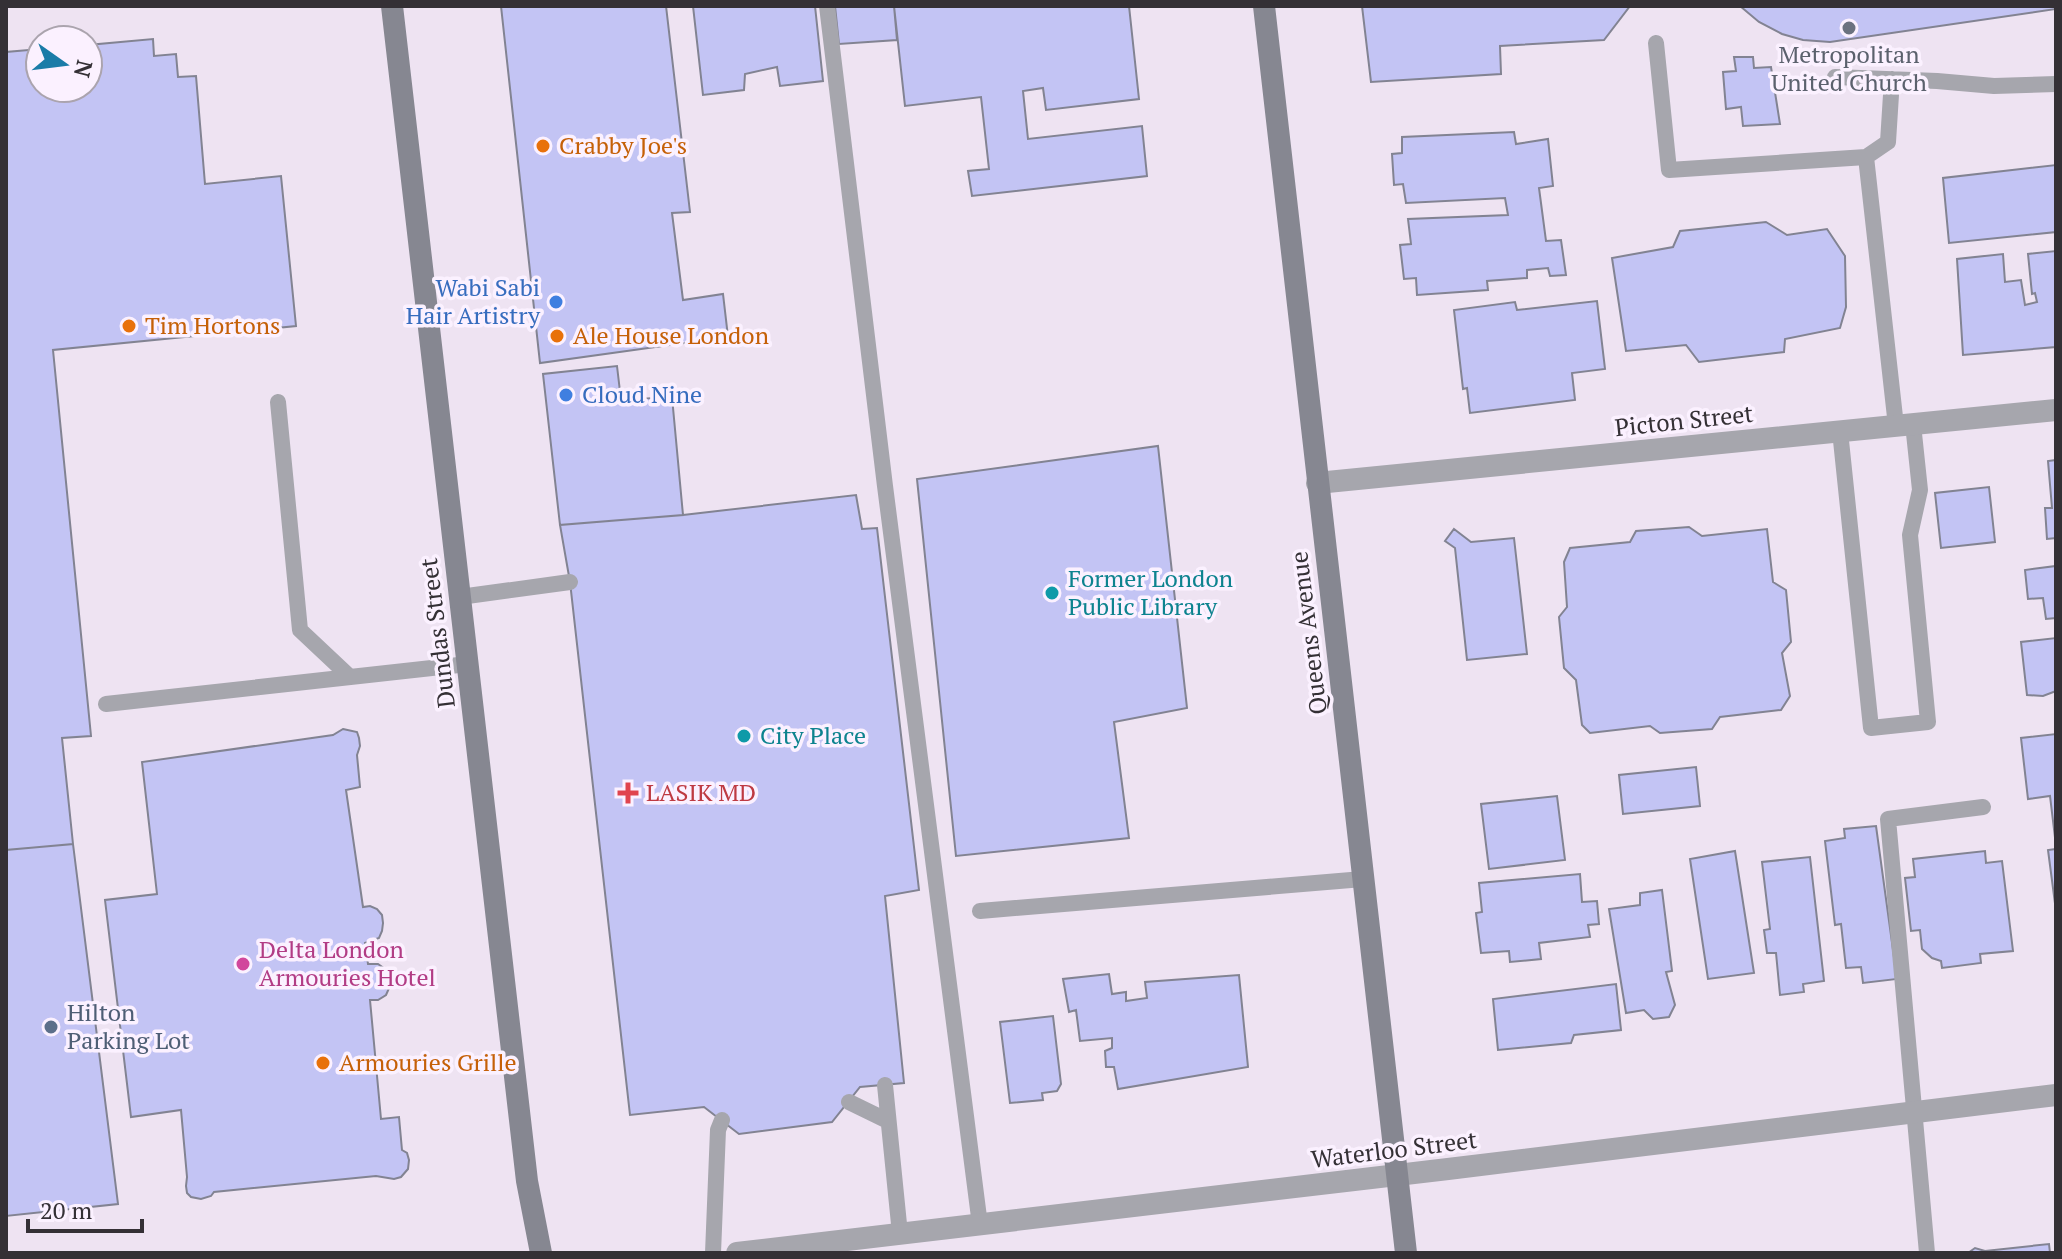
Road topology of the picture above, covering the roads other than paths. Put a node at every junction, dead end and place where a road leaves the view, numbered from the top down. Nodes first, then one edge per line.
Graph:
1 (392, 6) edge
2 (827, 6) edge
3 (1264, 6) edge
4 (1656, 43) dead end
5 (1835, 77) dead end
6 (1892, 79) junction
7 (2056, 84) edge
8 (1866, 157) junction
9 (278, 402) dead end
10 (2056, 410) edge
11 (1905, 425) junction
12 (1840, 431) junction
13 (1317, 483) junction
14 (570, 582) dead end
15 (460, 597) junction
16 (468, 664) junction
17 (350, 677) junction
18 (106, 704) dead end
19 (1983, 807) dead end
20 (1363, 879) junction
21 (980, 911) dead end
22 (885, 1085) dead end
23 (2056, 1095) edge
24 (849, 1102) dead end
25 (1916, 1112) junction
26 (722, 1120) dead end
27 (888, 1121) junction
28 (1398, 1175) junction
29 (980, 1225) junction
30 (900, 1234) junction
31 (541, 1253) edge
32 (713, 1253) edge
33 (737, 1253) edge
34 (1406, 1253) edge
35 (1927, 1253) edge

1 - 15 main road, Dundas Street
2 - 29 lane
3 - 13 main road, Queens Avenue
4 - 8 lane
5 - 6 lane
6 - 7 lane
6 - 8 lane
8 - 11 lane
9 - 17 lane
10 - 11 street, Picton Street
11 - 12 street, Picton Street
11 - 12 lane
12 - 13 street, Picton Street
13 - 20 main road, Queens Avenue
14 - 15 lane
15 - 16 main road, Dundas Street
16 - 17 lane
16 - 31 main road, Dundas Street
17 - 18 lane
19 - 25 lane
20 - 21 lane
20 - 28 main road, Queens Avenue
22 - 27 lane
23 - 25 street, Waterloo Street
24 - 27 lane
25 - 28 street, Waterloo Street
25 - 35 lane
26 - 32 lane
27 - 30 lane
28 - 29 street, Waterloo Street
28 - 34 main road, Queens Avenue
29 - 30 street, Waterloo Street
30 - 33 street, Waterloo Street

